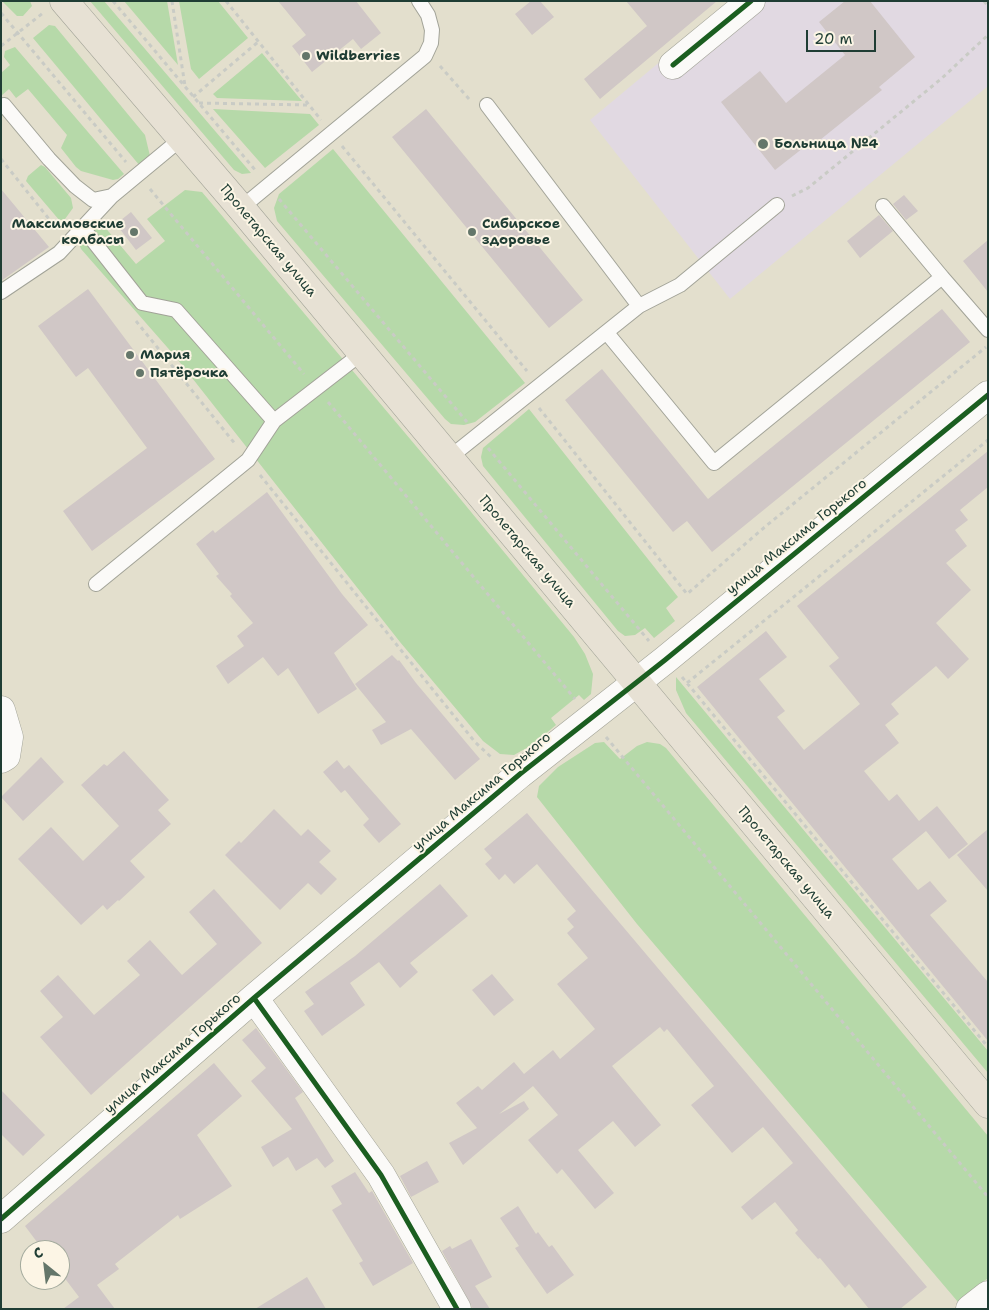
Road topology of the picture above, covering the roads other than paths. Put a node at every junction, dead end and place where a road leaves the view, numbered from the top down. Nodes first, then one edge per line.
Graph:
1 (419, 1) edge
2 (751, 1) edge
3 (54, 7) edge
4 (673, 65) dead end
5 (4, 105) dead end
6 (487, 106) road end
7 (182, 138) junction
8 (112, 196) junction
9 (776, 205) road end
10 (884, 206) dead end
11 (241, 208) junction
12 (83, 228) junction
13 (942, 277) junction
14 (1, 292) edge
15 (639, 306) junction
16 (988, 330) edge
17 (607, 333) junction
18 (362, 353) junction
19 (988, 395) edge
20 (274, 421) junction
21 (449, 458) junction
22 (96, 584) dead end
23 (635, 683) junction
24 (1, 710) edge
25 (1, 760) edge
26 (254, 998) junction
27 (988, 1104) edge
28 (1, 1219) edge
29 (988, 1295) edge
30 (457, 1309) edge
31 (970, 1309) edge

1 - 11 lane
2 - 4 street
3 - 7 main road, Пролетарская улица
5 - 8 lane
6 - 15 lane
7 - 8 lane
7 - 11 main road, Пролетарская улица
8 - 12 lane
9 - 15 lane
10 - 13 lane
11 - 18 main road, Пролетарская улица
12 - 14 lane
12 - 20 lane
13 - 16 lane
13 - 17 lane
15 - 17 lane
17 - 21 lane
18 - 20 lane
18 - 21 main road, Пролетарская улица
19 - 23 street, улица Максима Горького
20 - 22 lane
21 - 23 main road, Пролетарская улица
23 - 26 street, улица Максима Горького
23 - 27 main road, Пролетарская улица
24 - 25 street
26 - 28 street, улица Максима Горького
26 - 30 street
29 - 31 street

